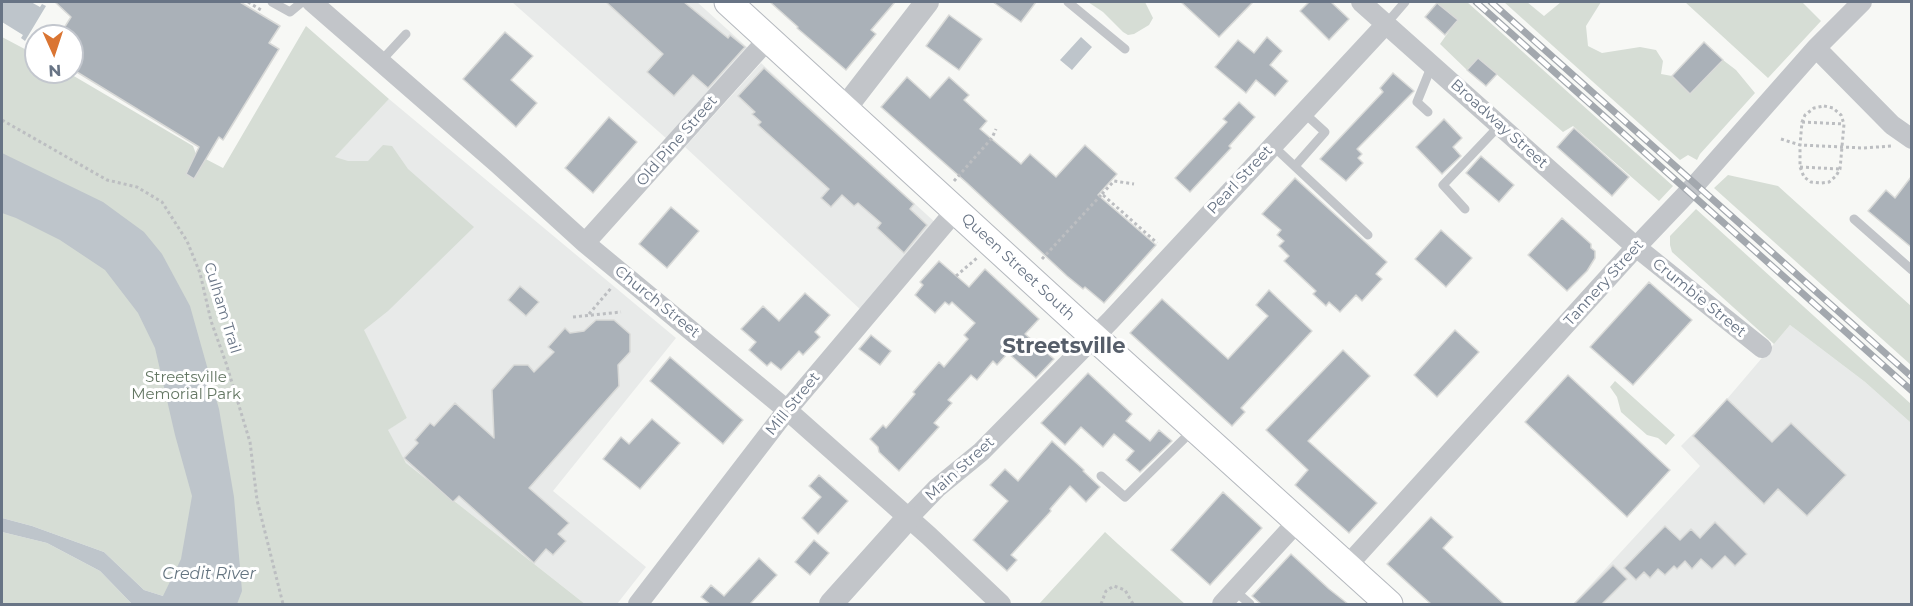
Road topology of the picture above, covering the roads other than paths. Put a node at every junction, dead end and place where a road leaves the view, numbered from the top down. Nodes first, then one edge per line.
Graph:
1 (272, 2) edge
2 (302, 2) edge
3 (312, 2) edge
4 (728, 2) edge
5 (927, 2) edge
6 (1068, 2) edge
7 (1361, 2) edge
8 (1405, 2) edge
9 (1862, 2) edge
10 (1386, 24) junction
11 (406, 34) dead end
12 (768, 38) junction
13 (1816, 48) junction
14 (1125, 49) dead end
15 (381, 61) junction
16 (1432, 65) junction
17 (845, 108) junction
18 (1303, 112) junction
19 (1428, 112) dead end
20 (1500, 125) junction
21 (1906, 142) edge
22 (1272, 145) junction
23 (1295, 166) junction
24 (1465, 209) dead end
25 (956, 210) junction
26 (1854, 219) dead end
27 (1368, 235) dead end
28 (585, 243) junction
29 (1636, 247) junction
30 (1911, 270) edge
31 (1094, 337) junction
32 (1762, 348) dead end
33 (787, 410) junction
34 (1195, 428) junction
35 (1101, 476) dead end
36 (908, 518) junction
37 (1298, 521) junction
38 (1347, 567) junction
39 (1229, 598) edge
40 (638, 604) edge
41 (831, 604) edge
42 (1001, 604) edge
43 (1250, 604) edge
44 (1389, 604) edge

1 - 2 lane
3 - 15 street, Church Street
4 - 12 main road, Queen Street South
5 - 17 street
6 - 14 lane
7 - 10 street, Broadway Street
8 - 10 lane
9 - 13 street, Tannery Street
10 - 16 street, Broadway Street
10 - 18 street, Pearl Street
11 - 15 lane
12 - 17 main road, Queen Street South
12 - 28 street, Old Pine Street
13 - 21 street
13 - 29 street, Tannery Street
15 - 28 street, Church Street
16 - 19 lane
16 - 20 street, Broadway Street
17 - 25 main road, Queen Street South
18 - 22 street, Pearl Street
18 - 23 lane
20 - 24 lane
20 - 29 street, Broadway Street
22 - 23 lane
22 - 31 street, Pearl Street
23 - 27 lane
25 - 31 main road, Queen Street South
25 - 33 street, Mill Street
26 - 30 lane
28 - 33 street, Church Street
29 - 32 street, Crumbie Street
29 - 38 street, Tannery Street
31 - 34 main road, Queen Street South
31 - 36 street, Main Street
33 - 36 street, Church Street
33 - 40 street, Mill Street
34 - 35 lane
34 - 37 main road, Queen Street South
36 - 41 street, Main Street
36 - 42 street, Church Street
37 - 38 main road, Queen Street South
37 - 39 street
38 - 44 main road, Queen Street South
39 - 43 lane

